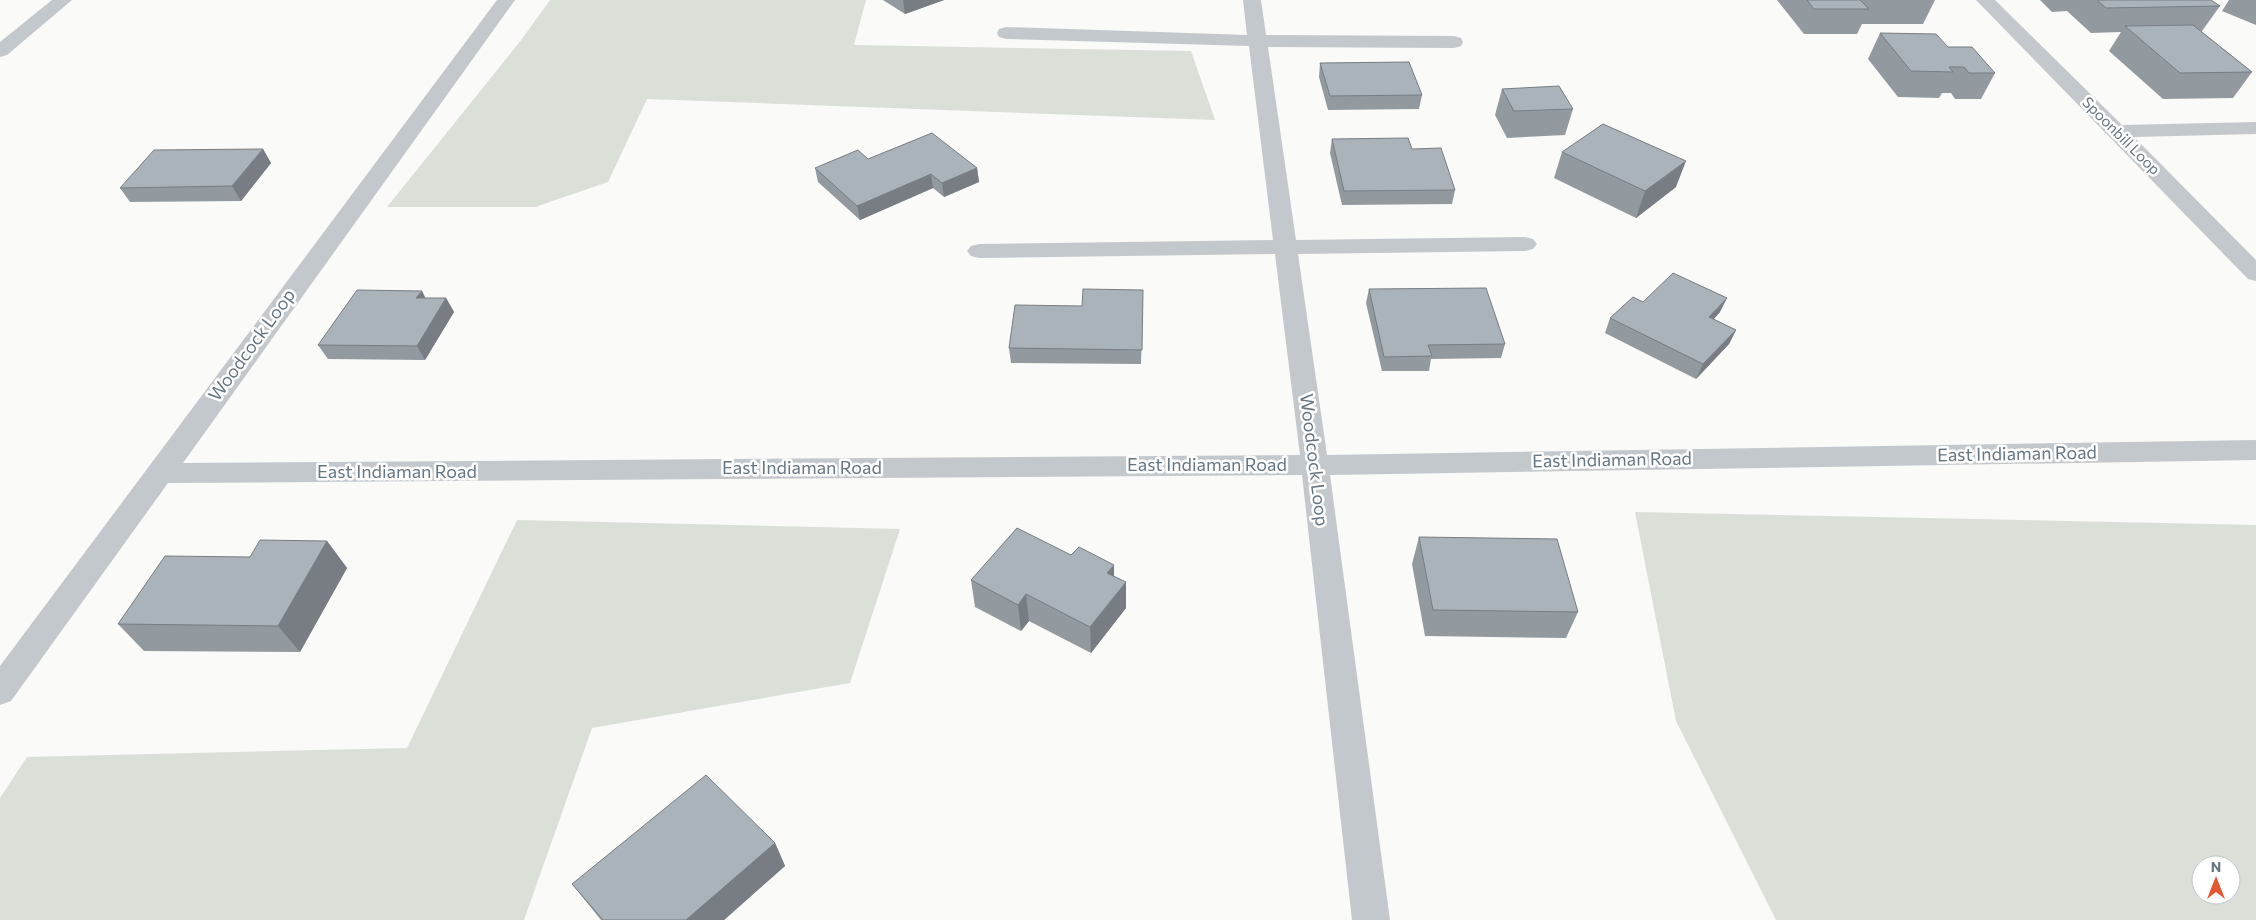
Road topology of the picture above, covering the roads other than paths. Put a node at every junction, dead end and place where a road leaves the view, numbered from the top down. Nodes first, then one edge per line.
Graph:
1 (63, 0) edge
2 (506, 0) edge
3 (1252, 0) edge
4 (1985, 0) edge
5 (1006, 33) dead end
6 (1258, 41) junction
7 (1454, 42) dead end
8 (0, 51) edge
9 (2256, 128) edge
10 (2117, 131) junction
11 (1525, 244) dead end
12 (1286, 248) junction
13 (979, 251) dead end
14 (2256, 274) edge
15 (2256, 450) edge
16 (1316, 465) junction
17 (158, 473) junction
18 (0, 691) edge
19 (1371, 920) edge

1 - 8 street
2 - 17 street, Woodcock Loop
3 - 6 street, Woodcock Loop
4 - 10 street, Spoonbill Loop
5 - 6 street
6 - 7 street
6 - 12 street, Woodcock Loop
9 - 10 street
10 - 14 street, Spoonbill Loop
11 - 12 street
12 - 13 street
12 - 16 street, Woodcock Loop
15 - 16 street, East Indiaman Road
16 - 17 street, East Indiaman Road
16 - 19 street, Woodcock Loop
17 - 18 street, Woodcock Loop

